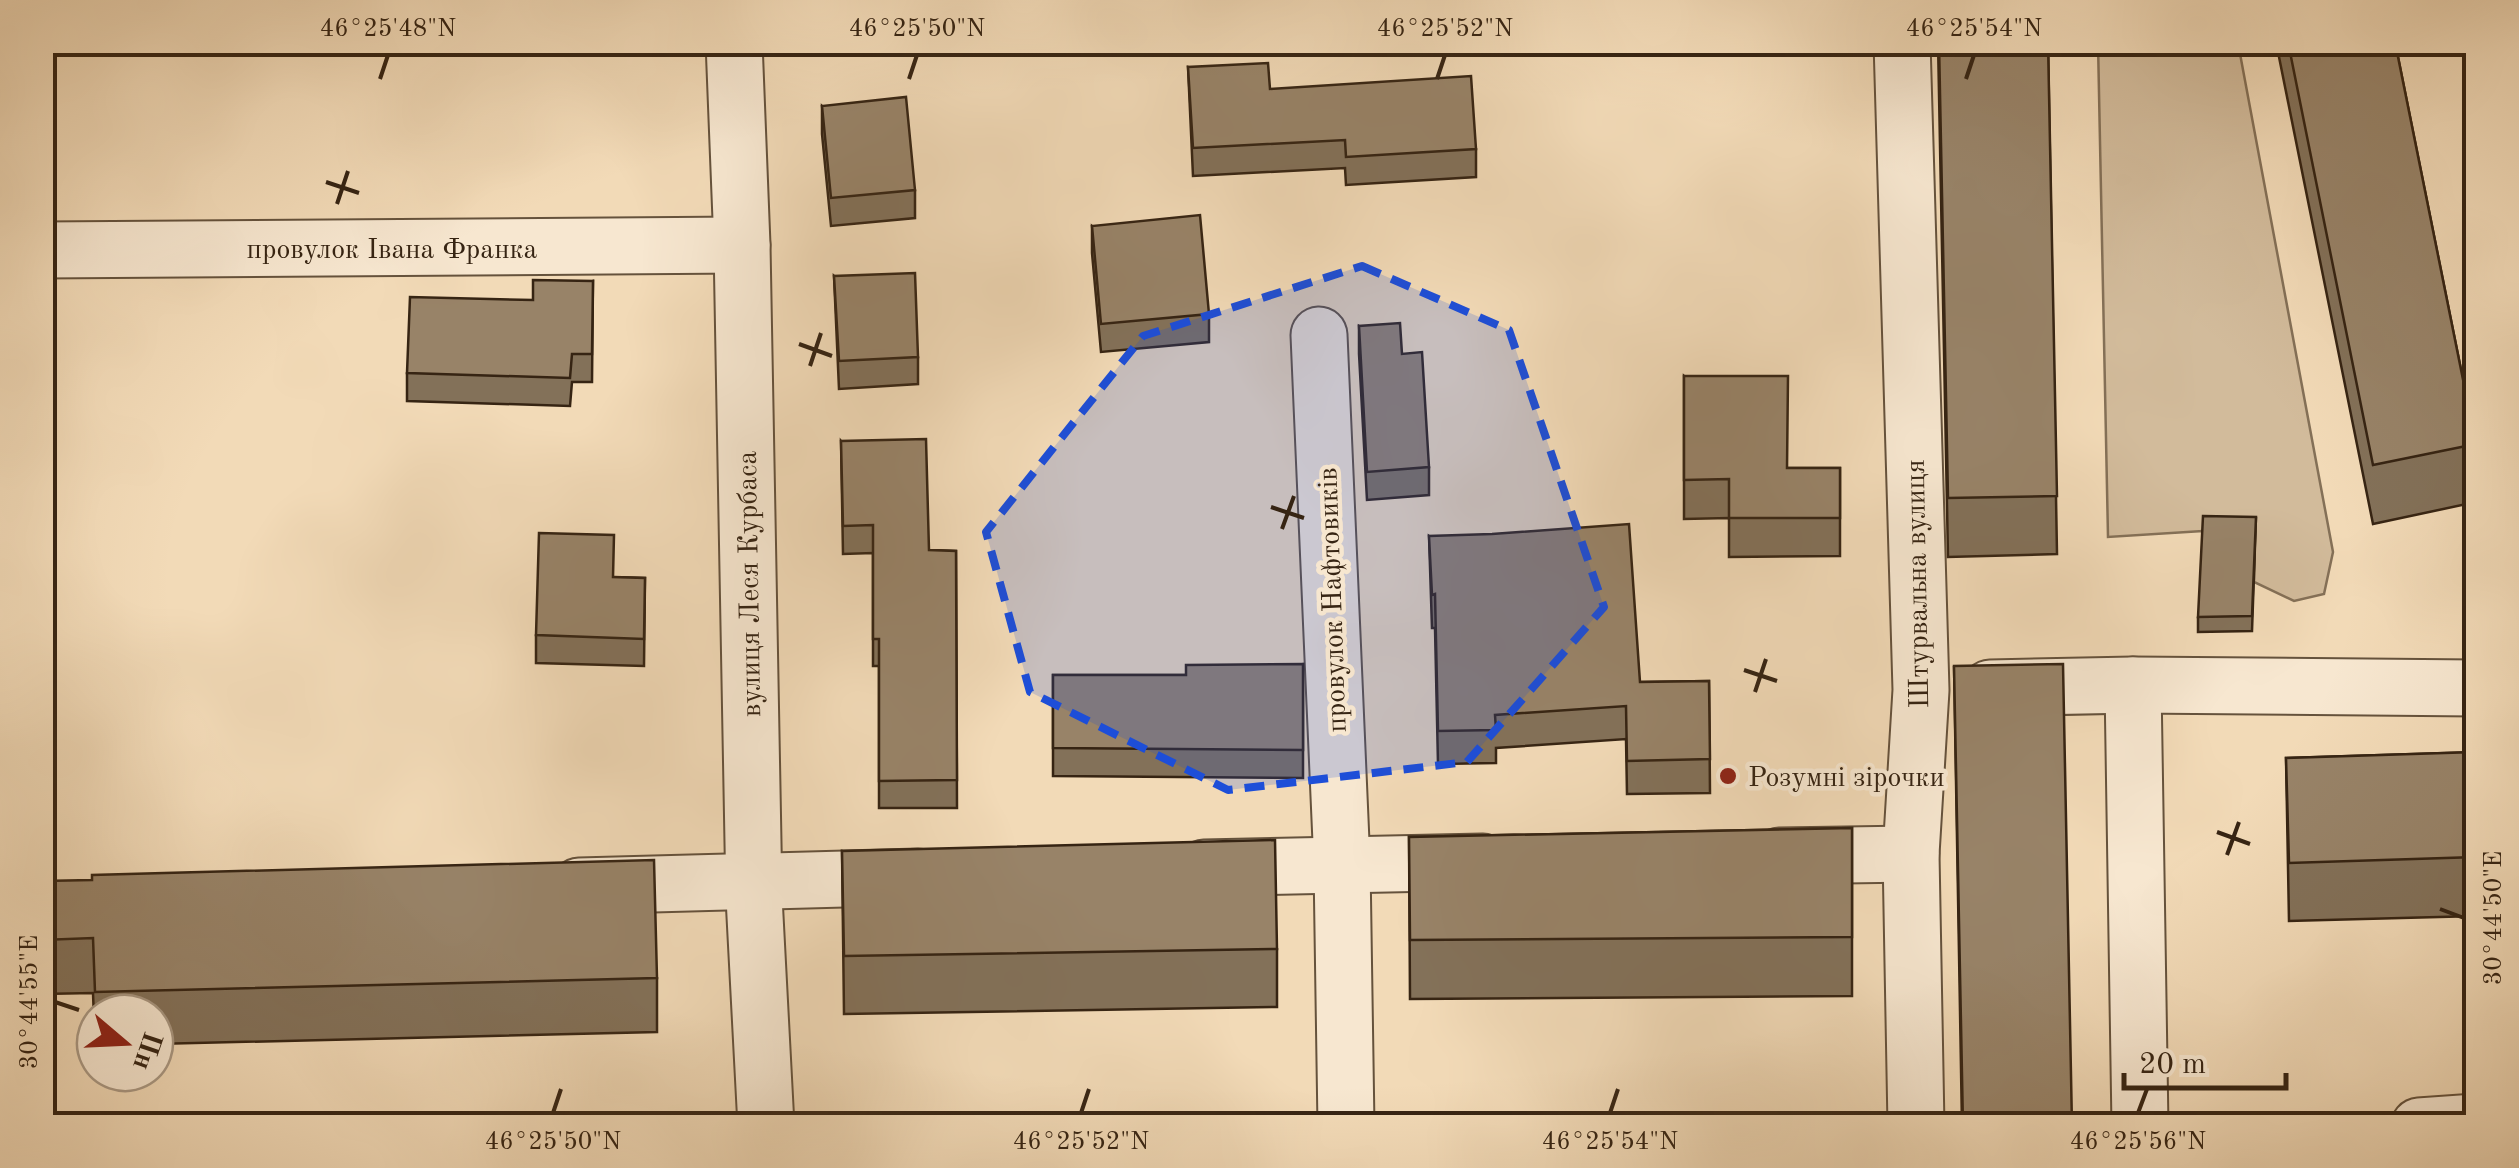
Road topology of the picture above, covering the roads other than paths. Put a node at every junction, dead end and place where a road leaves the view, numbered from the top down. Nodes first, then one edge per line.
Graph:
1 (734, 42) edge
2 (1902, 42) edge
3 (742, 245) junction
4 (42, 250) edge
5 (1320, 335) dead end
6 (2133, 685) junction
7 (2476, 688) edge
8 (1920, 690) junction
9 (1910, 854) junction
10 (1734, 857) edge
11 (1538, 861) edge
12 (1342, 864) junction
13 (1149, 870) edge
14 (971, 875) edge
15 (754, 882) junction
16 (536, 887) edge
17 (2476, 1122) edge
18 (766, 1126) edge
19 (1346, 1126) edge
20 (1916, 1126) edge
21 (2140, 1126) edge
22 (2420, 1126) edge

1 - 3 street, вулиця Леся Курбаса
2 - 8 street, Штурвальна вулиця
3 - 4 street, провулок Івана Франка
3 - 15 street, вулиця Леся Курбаса
5 - 12 street, провулок Нафтовиків
6 - 7 street
6 - 8 street
6 - 21 street
8 - 9 street, Штурвальна вулиця
9 - 10 street
9 - 20 street, Штурвальна вулиця
11 - 12 street
12 - 13 street
12 - 19 street, провулок Нафтовиків
14 - 15 street
15 - 16 street
15 - 18 street, вулиця Леся Курбаса
17 - 22 street

